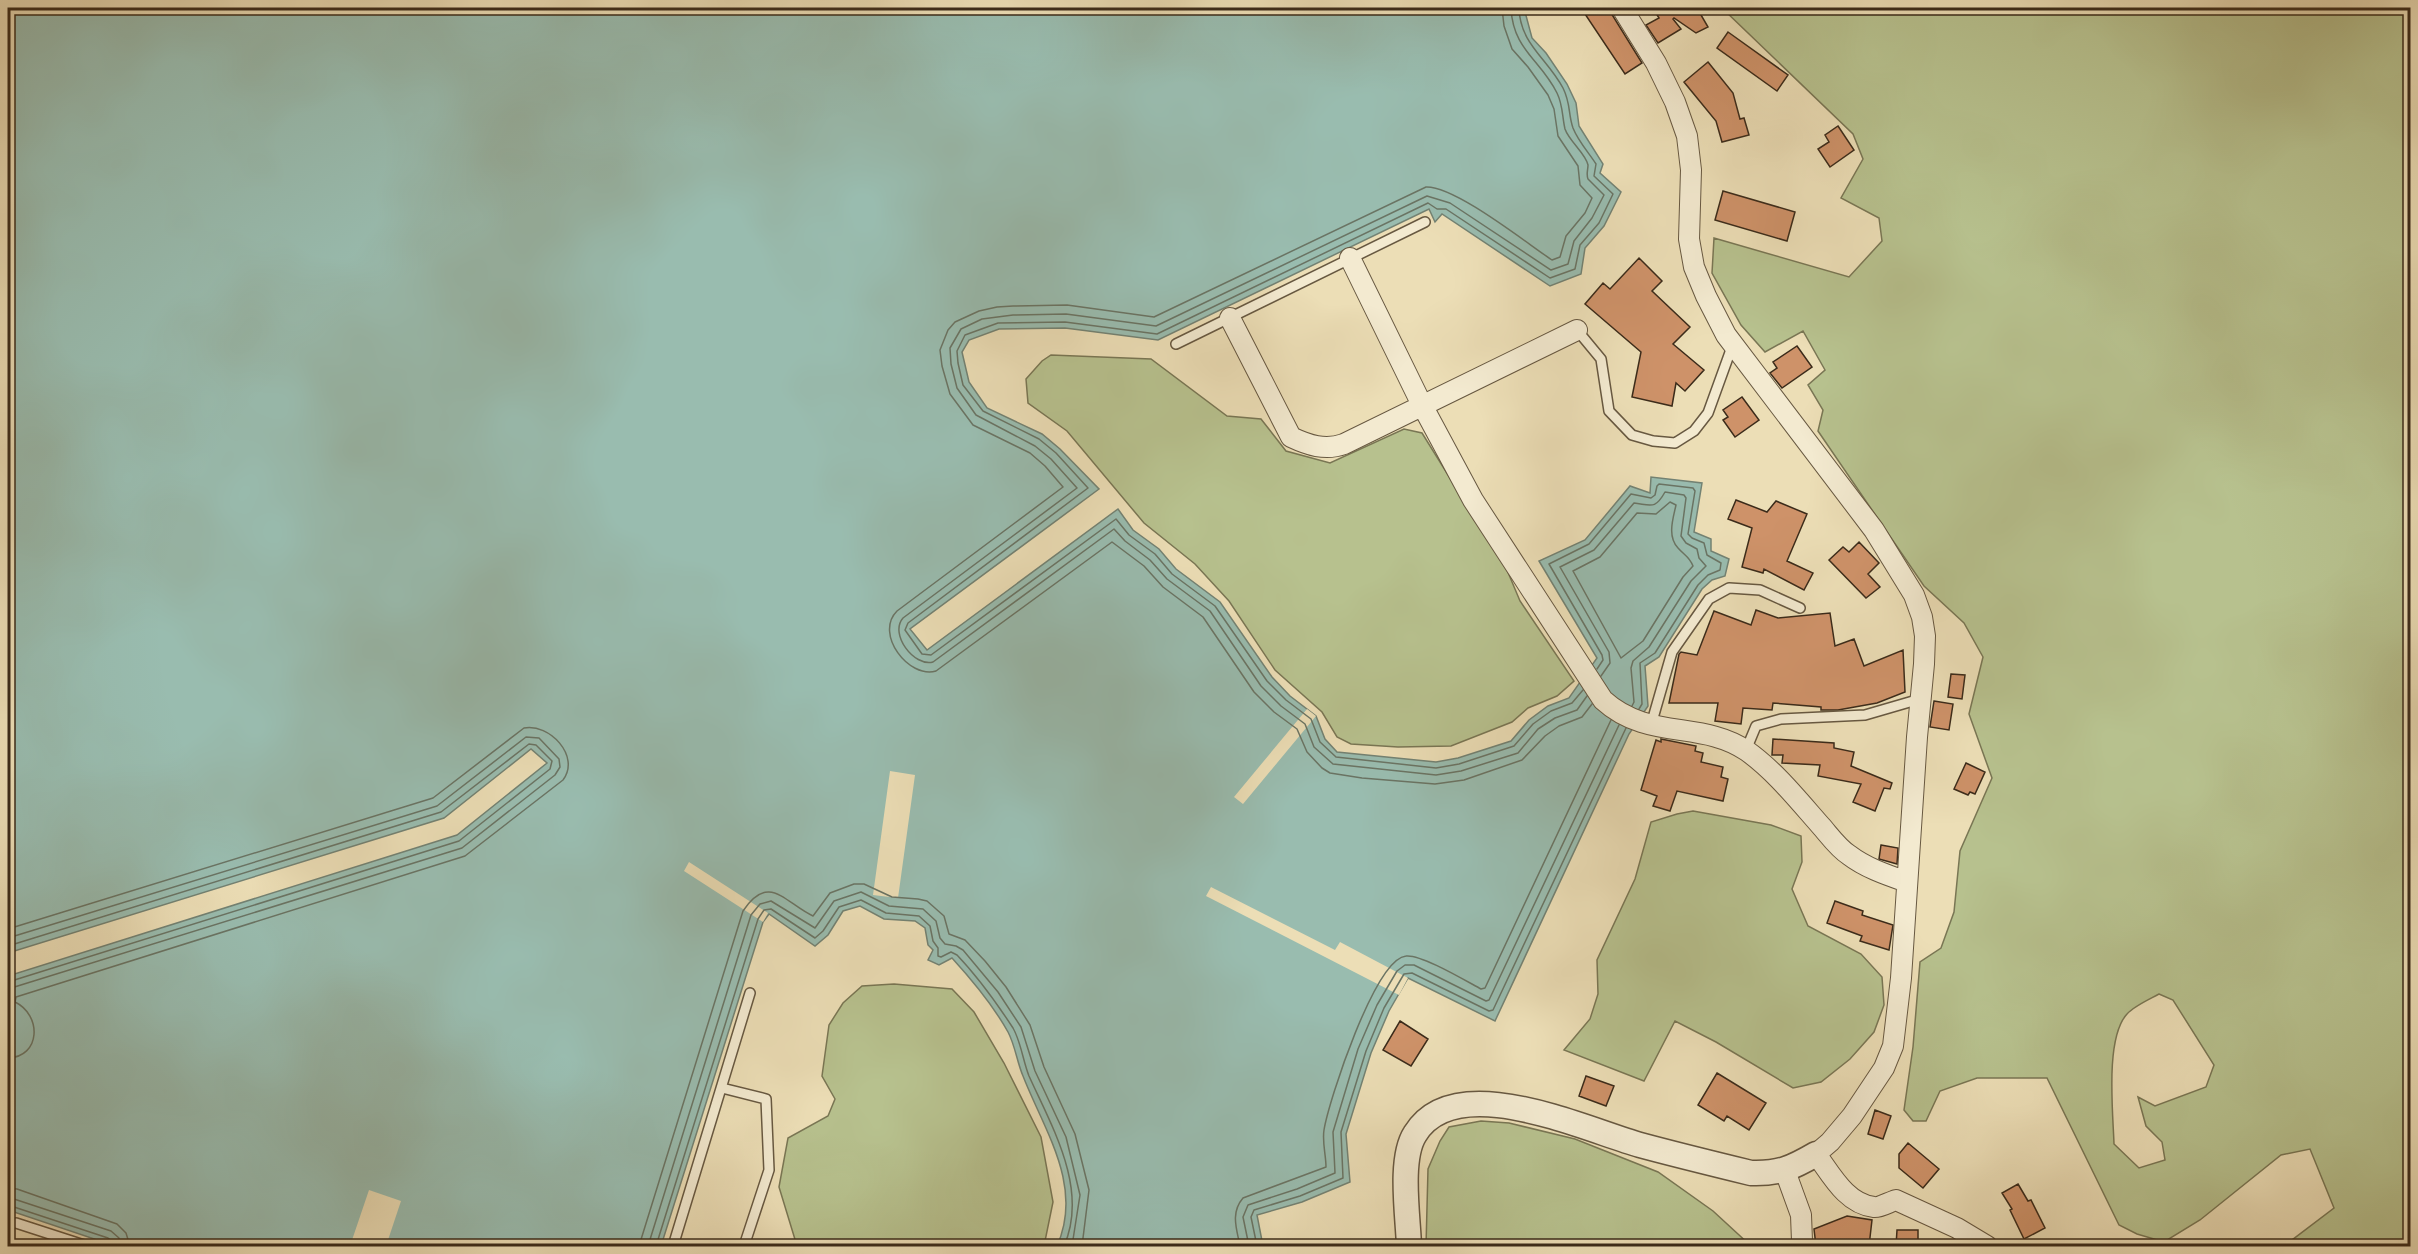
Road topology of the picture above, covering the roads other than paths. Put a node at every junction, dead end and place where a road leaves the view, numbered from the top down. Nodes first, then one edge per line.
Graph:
1 (1622, 8) edge
2 (1425, 222) dead end
3 (1350, 258) junction
4 (1230, 318) junction
5 (1577, 330) joint
6 (1176, 344) dead end
7 (1733, 344) junction
8 (1422, 405) junction
9 (1800, 608) dead end
10 (1920, 699) junction
11 (1647, 725) junction
12 (1746, 750) junction
13 (1907, 882) junction
14 (750, 993) dead end
15 (722, 1088) junction
16 (1816, 1154) junction
17 (1785, 1171) junction
18 (16, 1223) dead end
19 (87, 1246) edge
20 (673, 1246) edge
21 (744, 1246) edge
22 (1409, 1246) edge
23 (1804, 1246) edge
24 (1987, 1246) edge

1 - 7 street
2 - 3 lane
3 - 4 lane
3 - 8 street
4 - 6 lane
4 - 8 street
5 - 7 lane
5 - 8 street
7 - 10 street
8 - 11 street
9 - 11 lane
10 - 12 lane
10 - 13 street
11 - 12 street
12 - 13 street
13 - 16 street
14 - 15 lane
15 - 20 lane
15 - 21 lane
16 - 17 street
16 - 24 street
17 - 22 street
17 - 23 street
18 - 19 lane

